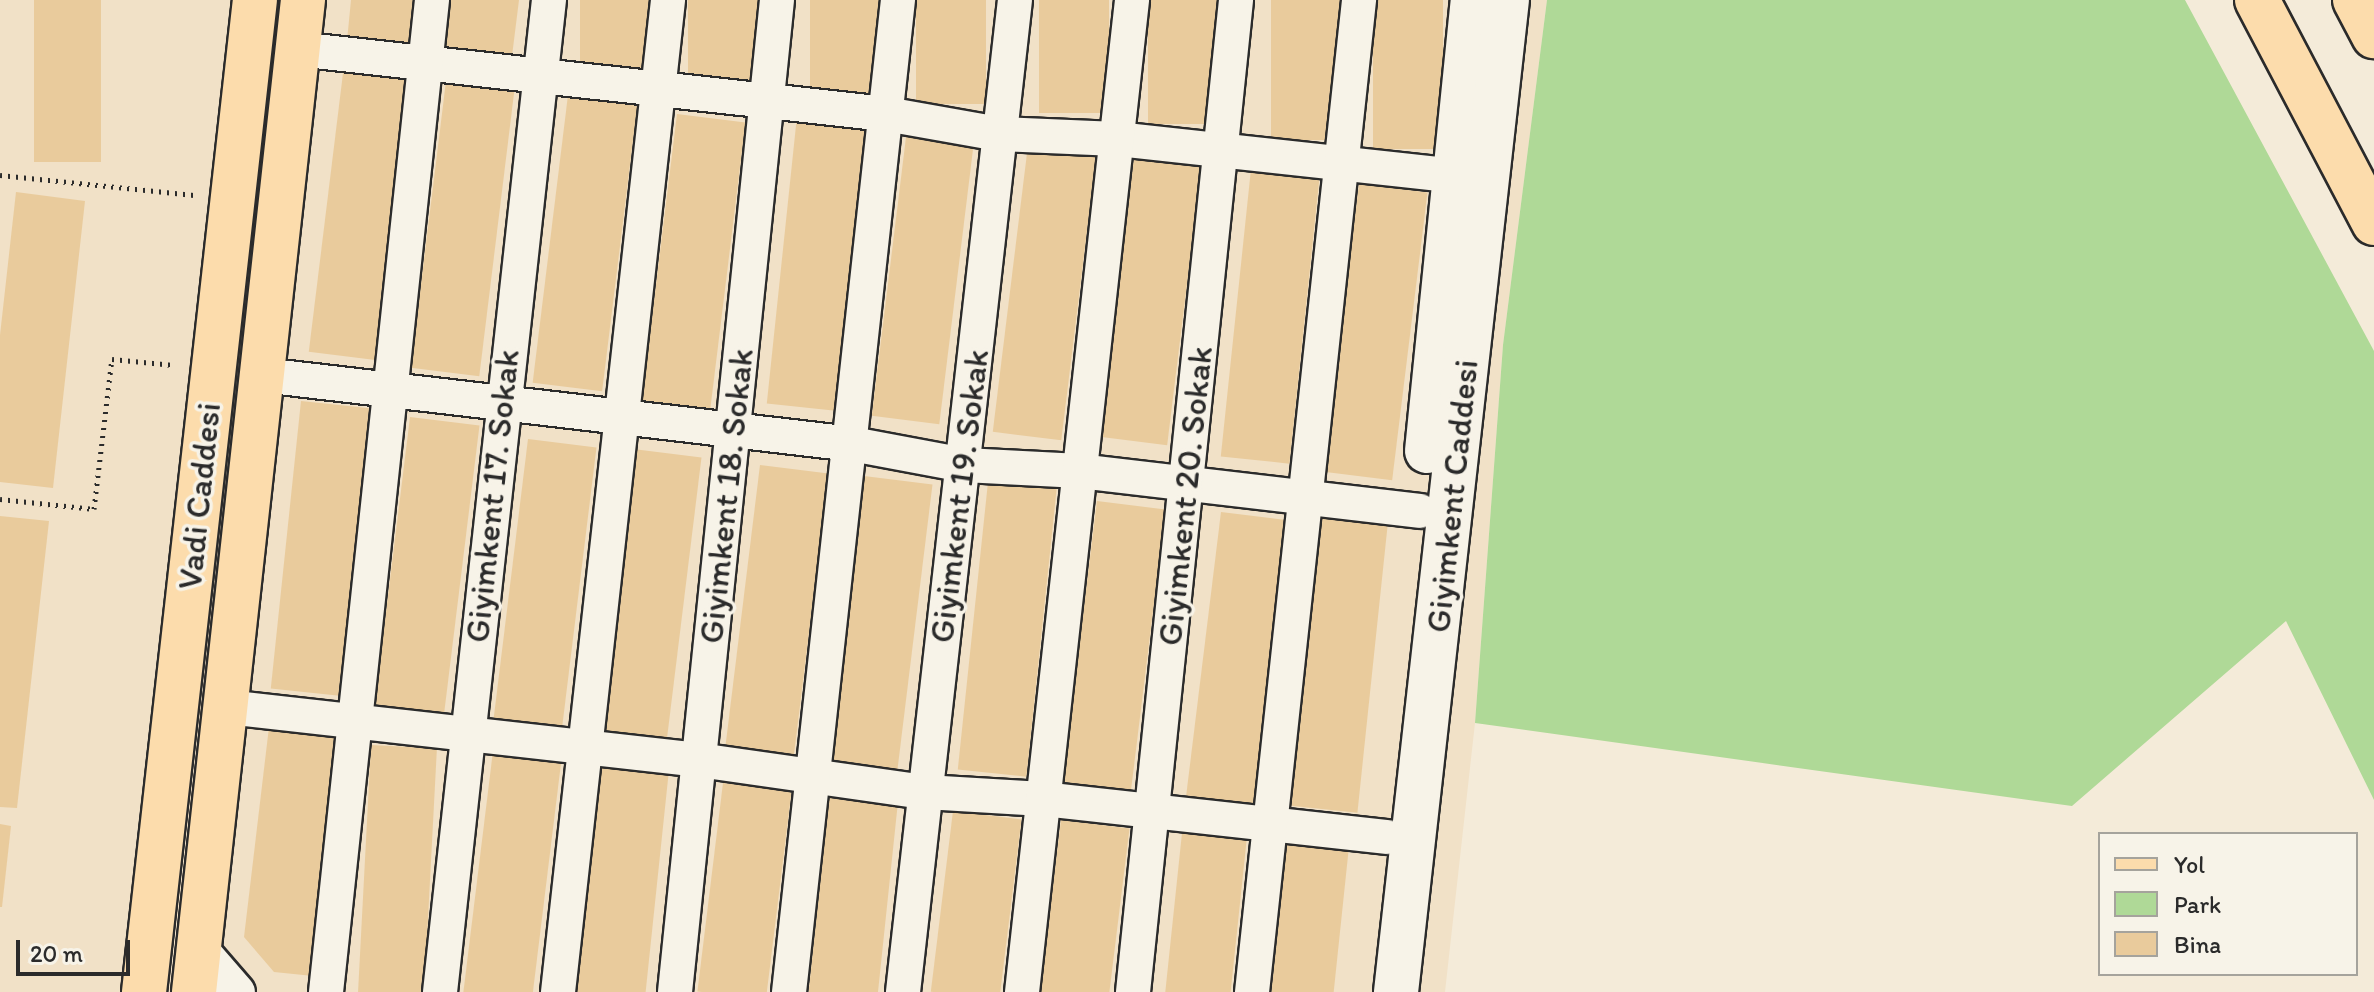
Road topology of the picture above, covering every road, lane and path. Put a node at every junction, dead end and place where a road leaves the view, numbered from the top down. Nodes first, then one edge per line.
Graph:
1 (255, 0) edge
2 (303, 0) edge
3 (432, 0) edge
4 (549, 0) edge
5 (668, 0) edge
6 (777, 0) edge
7 (898, 0) edge
8 (1015, 0) edge
9 (1132, 0) edge
10 (1236, 0) edge
11 (1359, 0) edge
12 (1473, 0) edge
13 (1507, 0) edge
14 (2257, 0) edge
15 (2355, 0) edge
16 (2374, 36) edge
17 (297, 49) junction
18 (425, 63) junction
19 (540, 76) junction
20 (658, 89) junction
21 (766, 101) junction
22 (886, 114) junction
23 (1000, 134) junction
24 (1117, 139) junction
25 (1221, 151) junction
26 (1341, 164) junction
27 (0, 175) edge
28 (1455, 176) junction
29 (233, 199) junction
30 (2374, 223) edge
31 (213, 369) junction
32 (263, 375) junction
33 (390, 390) junction
34 (501, 403) junction
35 (623, 417) junction
36 (732, 430) junction
37 (852, 444) junction
38 (964, 465) junction
39 (1080, 471) junction
40 (1186, 483) junction
41 (1305, 497) junction
42 (0, 499) edge
43 (1420, 511) junction
44 (227, 707) junction
45 (354, 721) junction
46 (467, 733) junction
47 (587, 747) junction
48 (699, 760) junction
49 (814, 775) junction
50 (925, 792) junction
51 (1043, 799) junction
52 (1152, 811) junction
53 (1270, 824) junction
54 (1387, 837) junction
55 (200, 948) junction
56 (144, 992) edge
57 (194, 992) edge
58 (238, 992) edge
59 (326, 992) edge
60 (440, 992) edge
61 (558, 992) edge
62 (675, 992) edge
63 (789, 992) edge
64 (903, 992) edge
65 (1022, 992) edge
66 (1133, 992) edge
67 (1252, 992) edge
68 (1371, 992) edge
69 (1396, 992) edge

1 - 29 main road, Vadi Caddesi
2 - 17 main road, Vadi Caddesi
3 - 18 street
4 - 19 street, Giyimkent 17. Sokak
5 - 20 street
6 - 21 street, Giyimkent 18. Sokak
7 - 22 street
8 - 23 street, Giyimkent 19. Sokak
9 - 24 street
10 - 25 street, Giyimkent 20. Sokak
11 - 26 street
12 - 28 street, Giyimkent Caddesi
13 - 69 street, Giyimkent Caddesi
14 - 30 main road
15 - 16 main road
17 - 18 street
17 - 32 main road, Vadi Caddesi
18 - 19 street
18 - 33 street
19 - 20 street
19 - 34 street, Giyimkent 17. Sokak
20 - 21 street
20 - 35 street
21 - 22 street
21 - 36 street, Giyimkent 18. Sokak
22 - 23 street
22 - 37 street
23 - 24 street
23 - 38 street, Giyimkent 19. Sokak
24 - 25 street
24 - 39 street
25 - 26 street
25 - 40 street, Giyimkent 20. Sokak
26 - 28 street
26 - 41 street
27 - 29 path
28 - 43 street, Giyimkent Caddesi
29 - 31 main road, Vadi Caddesi
31 - 42 path
31 - 56 main road, Vadi Caddesi
32 - 33 street
32 - 44 main road, Vadi Caddesi
33 - 34 street
33 - 45 street
34 - 35 street
34 - 46 street, Giyimkent 17. Sokak
35 - 36 street
35 - 47 street
36 - 37 street
36 - 48 street, Giyimkent 18. Sokak
37 - 38 street
37 - 49 street
38 - 39 street
38 - 50 street, Giyimkent 19. Sokak
39 - 40 street
39 - 51 street
40 - 41 street
40 - 52 street, Giyimkent 20. Sokak
41 - 43 street
41 - 53 street
43 - 54 street, Giyimkent Caddesi
44 - 45 street
44 - 55 main road, Vadi Caddesi
45 - 46 street
45 - 59 street
46 - 47 street
46 - 60 street, Giyimkent 17. Sokak
47 - 48 street
47 - 61 street
48 - 49 street
48 - 62 street, Giyimkent 18. Sokak
49 - 50 street
49 - 63 street
50 - 51 street
50 - 64 street, Giyimkent 19. Sokak
51 - 52 street
51 - 65 street
52 - 53 street
52 - 66 street, Giyimkent 20. Sokak
53 - 54 street
53 - 67 street
54 - 68 street, Giyimkent Caddesi
55 - 57 main road, Vadi Caddesi
55 - 58 street

